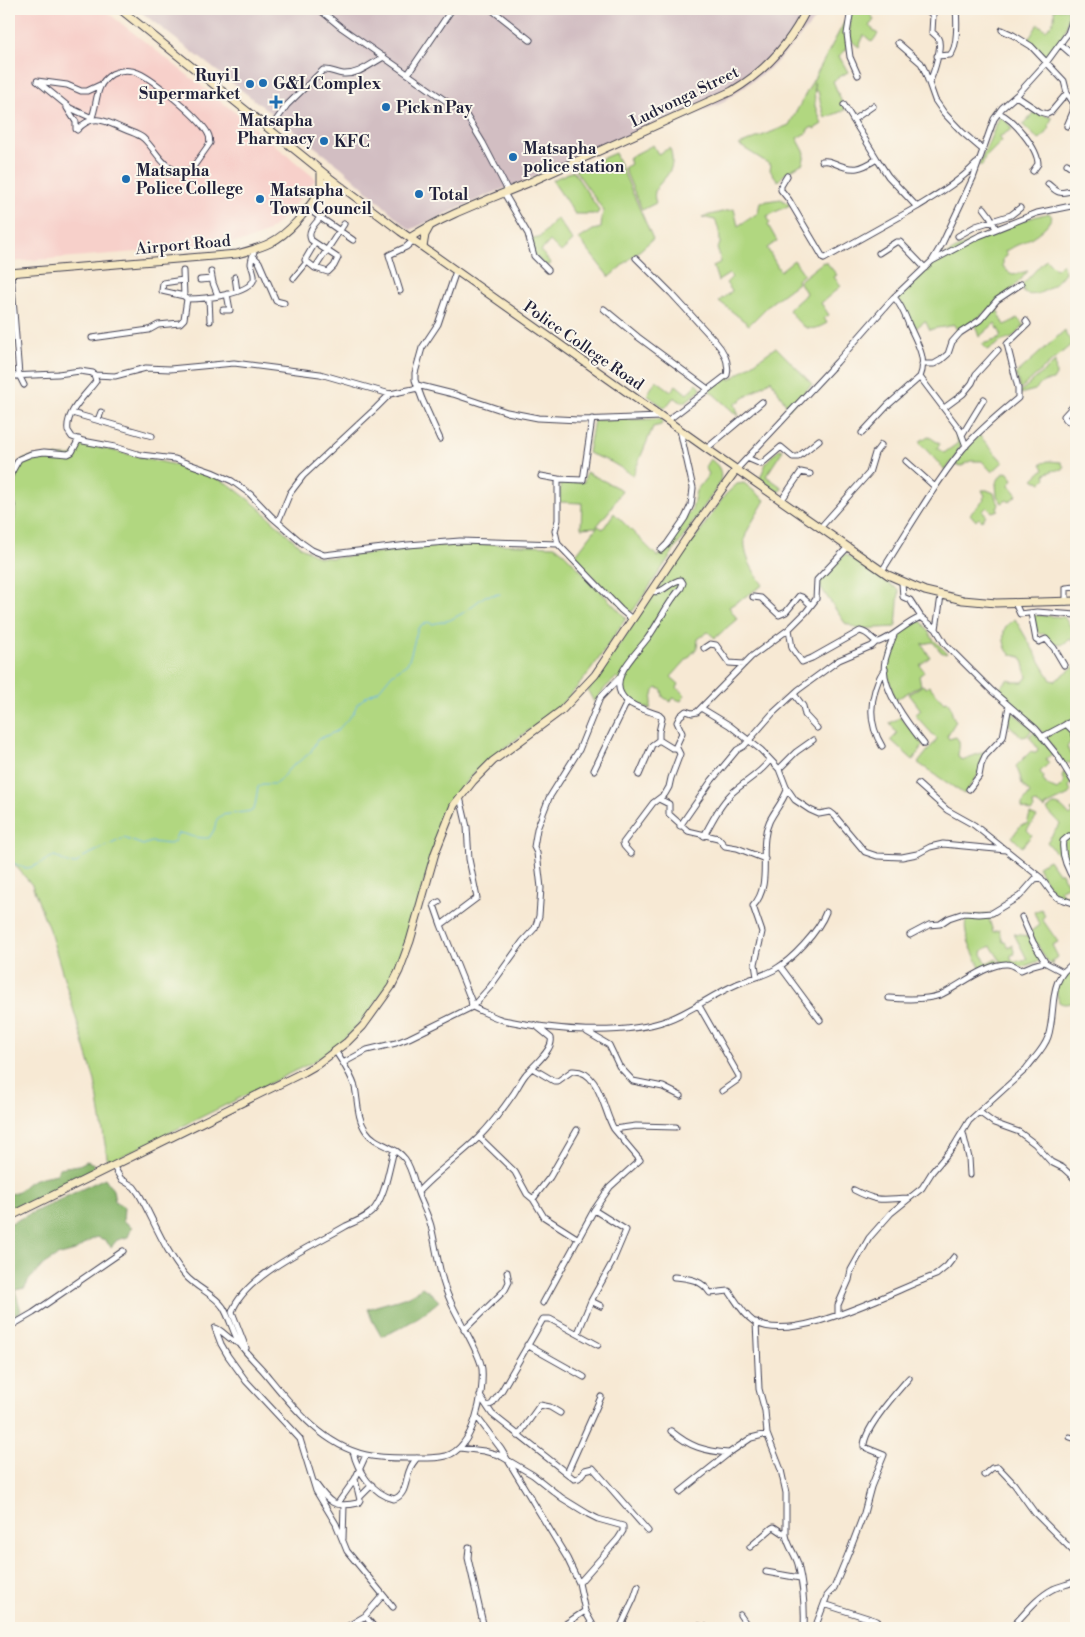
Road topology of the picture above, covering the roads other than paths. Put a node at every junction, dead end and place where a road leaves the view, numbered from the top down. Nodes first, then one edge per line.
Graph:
1 (120, 9) edge
2 (319, 9) edge
3 (452, 9) edge
4 (491, 9) edge
5 (807, 9) edge
6 (850, 9) edge
7 (926, 9) edge
8 (956, 9) edge
9 (1076, 9) edge
10 (1002, 30) dead end
11 (530, 40) dead end
12 (898, 43) dead end
13 (1060, 44) junction
14 (937, 56) junction
15 (384, 57) junction
16 (1076, 58) edge
17 (1046, 63) junction
18 (408, 74) junction
19 (858, 76) dead end
20 (928, 84) junction
21 (100, 85) junction
22 (1067, 93) junction
23 (1016, 96) junction
24 (66, 105) junction
25 (844, 105) dead end
26 (873, 106) dead end
27 (999, 113) junction
28 (92, 119) junction
29 (853, 120) junction
30 (1067, 126) dead end
31 (270, 129) junction
32 (983, 150) junction
33 (877, 159) junction
34 (822, 161) dead end
35 (978, 162) junction
36 (1067, 164) dead end
37 (1076, 170) edge
38 (321, 171) junction
39 (1034, 171) dead end
40 (787, 176) dead end
41 (330, 178) junction
42 (1048, 184) dead end
43 (342, 187) junction
44 (321, 189) junction
45 (506, 192) junction
46 (1076, 192) edge
47 (1076, 205) edge
48 (917, 207) junction
49 (984, 208) dead end
50 (1020, 208) dead end
51 (308, 209) junction
52 (320, 218) junction
53 (992, 221) junction
54 (344, 224) dead end
55 (430, 225) junction
56 (996, 229) junction
57 (340, 231) junction
58 (958, 236) dead end
59 (412, 239) junction
60 (353, 240) dead end
61 (315, 243) junction
62 (423, 247) junction
63 (255, 248) junction
64 (327, 251) junction
65 (879, 253) dead end
66 (254, 256) junction
67 (636, 258) dead end
68 (932, 261) junction
69 (308, 262) junction
70 (315, 268) junction
71 (925, 268) junction
72 (548, 270) dead end
73 (182, 271) dead end
74 (456, 271) junction
75 (211, 272) dead end
76 (10, 273) edge
77 (235, 277) dead end
78 (294, 278) dead end
79 (183, 280) junction
80 (200, 280) dead end
81 (214, 282) junction
82 (1021, 284) dead end
83 (237, 291) junction
84 (400, 291) dead end
85 (227, 294) junction
86 (218, 296) junction
87 (186, 297) junction
88 (894, 297) junction
89 (209, 298) junction
90 (284, 303) dead end
91 (604, 309) dead end
92 (222, 310) dead end
93 (202, 317) dead end
94 (1026, 321) dead end
95 (92, 338) dead end
96 (998, 350) dead end
97 (922, 364) junction
98 (19, 375) junction
99 (94, 375) junction
100 (9, 376) edge
101 (920, 377) junction
102 (24, 385) dead end
103 (417, 386) junction
104 (708, 389) junction
105 (390, 394) junction
106 (984, 399) dead end
107 (762, 402) dead end
108 (1076, 403) edge
109 (944, 408) junction
110 (101, 412) dead end
111 (72, 413) junction
112 (592, 419) junction
113 (664, 419) junction
114 (98, 420) junction
115 (1076, 422) edge
116 (680, 430) junction
117 (862, 433) dead end
118 (962, 435) junction
119 (152, 436) dead end
120 (79, 439) junction
121 (440, 439) dead end
122 (819, 440) dead end
123 (882, 445) dead end
124 (966, 446) junction
125 (706, 449) junction
126 (748, 458) junction
127 (906, 461) dead end
128 (736, 470) junction
129 (810, 474) dead end
130 (541, 476) dead end
131 (9, 477) edge
132 (558, 479) junction
133 (934, 487) junction
134 (9, 495) edge
135 (781, 501) junction
136 (278, 522) junction
137 (820, 528) junction
138 (9, 532) edge
139 (558, 544) junction
140 (848, 547) junction
141 (661, 550) dead end
142 (882, 571) junction
143 (902, 583) junction
144 (1076, 587) edge
145 (651, 592) junction
146 (753, 596) dead end
147 (941, 596) junction
148 (1066, 602) junction
149 (1076, 602) edge
150 (1015, 603) junction
151 (811, 605) junction
152 (1031, 613) junction
153 (1076, 614) edge
154 (921, 617) junction
155 (632, 619) junction
156 (789, 629) junction
157 (936, 629) junction
158 (895, 635) junction
159 (876, 642) junction
160 (704, 648) dead end
161 (745, 664) junction
162 (1064, 665) dead end
163 (884, 668) junction
164 (620, 677) junction
165 (794, 694) junction
166 (628, 702) junction
167 (1009, 706) junction
168 (701, 708) junction
169 (1076, 719) edge
170 (1066, 724) junction
171 (817, 728) dead end
172 (1042, 737) junction
173 (659, 740) junction
174 (749, 740) junction
175 (813, 740) dead end
176 (1076, 741) edge
177 (924, 744) dead end
178 (882, 746) dead end
179 (676, 748) junction
180 (770, 760) junction
181 (779, 768) junction
182 (594, 770) dead end
183 (639, 775) dead end
184 (918, 784) dead end
185 (1076, 786) edge
186 (969, 789) dead end
187 (787, 790) junction
188 (460, 797) junction
189 (659, 799) junction
190 (680, 826) junction
191 (704, 836) junction
192 (1069, 836) dead end
193 (1004, 850) junction
194 (632, 854) dead end
195 (765, 859) junction
196 (1041, 878) junction
197 (1076, 883) edge
198 (438, 902) dead end
199 (1076, 904) edge
200 (826, 912) dead end
201 (1022, 917) dead end
202 (441, 925) junction
203 (910, 935) dead end
204 (1045, 962) junction
205 (1076, 962) edge
206 (780, 966) junction
207 (1063, 972) junction
208 (758, 977) junction
209 (888, 998) dead end
210 (698, 1004) junction
211 (472, 1007) junction
212 (820, 1020) dead end
213 (535, 1024) junction
214 (586, 1031) junction
215 (336, 1052) junction
216 (343, 1063) junction
217 (532, 1068) junction
218 (722, 1091) dead end
219 (681, 1096) dead end
220 (979, 1112) junction
221 (676, 1127) dead end
222 (614, 1129) junction
223 (577, 1130) dead end
224 (963, 1133) junction
225 (479, 1137) junction
226 (394, 1150) junction
227 (114, 1167) junction
228 (970, 1175) dead end
229 (1076, 1180) edge
230 (854, 1190) dead end
231 (418, 1192) junction
232 (910, 1198) junction
233 (534, 1199) junction
234 (594, 1210) junction
235 (9, 1218) edge
236 (577, 1238) junction
237 (124, 1251) dead end
238 (954, 1256) dead end
239 (507, 1272) dead end
240 (674, 1277) dead end
241 (591, 1301) junction
242 (543, 1303) dead end
243 (602, 1306) dead end
244 (838, 1314) junction
245 (756, 1322) junction
246 (9, 1327) edge
247 (464, 1330) junction
248 (578, 1333) junction
249 (240, 1344) junction
250 (527, 1345) junction
251 (598, 1345) dead end
252 (248, 1353) junction
253 (584, 1377) dead end
254 (909, 1378) dead end
255 (479, 1395) junction
256 (601, 1397) dead end
257 (487, 1406) junction
258 (560, 1413) dead end
259 (477, 1418) junction
260 (671, 1431) dead end
261 (767, 1434) junction
262 (518, 1436) junction
263 (1070, 1437) dead end
264 (1076, 1438) edge
265 (460, 1448) junction
266 (353, 1451) junction
267 (728, 1453) junction
268 (366, 1455) junction
269 (417, 1458) junction
270 (507, 1460) junction
271 (359, 1471) junction
272 (567, 1473) junction
273 (984, 1475) dead end
274 (312, 1478) junction
275 (355, 1479) junction
276 (372, 1485) junction
277 (680, 1492) dead end
278 (360, 1497) junction
279 (341, 1504) junction
280 (648, 1531) dead end
281 (786, 1535) junction
282 (342, 1541) junction
283 (470, 1547) dead end
284 (750, 1547) dead end
285 (1076, 1554) edge
286 (766, 1572) dead end
287 (800, 1578) junction
288 (1076, 1582) edge
289 (579, 1583) junction
290 (638, 1586) dead end
291 (383, 1595) junction
292 (824, 1604) junction
293 (393, 1607) dead end
294 (586, 1610) junction
295 (740, 1615) dead end
296 (365, 1616) junction
297 (570, 1621) junction
298 (705, 1627) edge
299 (345, 1628) edge
300 (376, 1628) edge
301 (484, 1628) edge
302 (559, 1628) edge
303 (574, 1628) edge
304 (592, 1628) edge
305 (620, 1628) edge
306 (696, 1628) edge
307 (749, 1628) edge
308 (804, 1628) edge
309 (815, 1628) edge
310 (883, 1628) edge
311 (1011, 1628) edge

1 - 31 street, Police College Road
2 - 15 street
3 - 18 street
4 - 11 street
5 - 45 street, Ludvonga Street
6 - 19 street
7 - 14 street
8 - 14 street
9 - 13 street
10 - 17 street
12 - 20 street
13 - 16 street
13 - 17 street
14 - 20 street
15 - 18 street
15 - 31 street
17 - 22 street
17 - 23 street
18 - 45 street
20 - 32 street
21 - 24 street
21 - 28 street
21 - 28 street
22 - 23 street
22 - 30 street
23 - 27 street
24 - 28 street
24 - 28 street
25 - 29 street
26 - 29 street
27 - 32 street
27 - 39 street
29 - 33 street
31 - 38 street, Police College Road
32 - 35 street
33 - 34 street
33 - 48 street
35 - 48 street
35 - 68 street
36 - 37 street
38 - 41 street, Police College Road
38 - 44 street
40 - 48 street
41 - 43 street, Police College Road
41 - 44 street, Airport Road
42 - 46 street
43 - 44 street
43 - 59 street, Police College Road
44 - 51 street, Airport Road
45 - 55 street, Ludvonga Street
45 - 72 street
47 - 56 street
49 - 53 street
50 - 53 street
51 - 52 street
51 - 63 street, Airport Road
52 - 57 street
52 - 61 street
53 - 56 street
53 - 58 street
54 - 57 street
55 - 59 street, Ludvonga Street
55 - 62 street
56 - 68 street
57 - 60 street
57 - 64 street
59 - 62 street, Police College Road
59 - 84 street
61 - 64 street
61 - 69 street
62 - 74 street, Police College Road
63 - 66 street
63 - 76 street, Airport Road
64 - 70 street
64 - 70 street
65 - 71 street
66 - 83 street
66 - 90 street
67 - 104 street
68 - 71 street
69 - 70 street
69 - 78 street
71 - 88 street
73 - 79 street
74 - 103 street
74 - 113 street, Police College Road
75 - 81 street
76 - 98 street
77 - 83 street
79 - 87 street
79 - 87 street
80 - 81 street
81 - 86 street
82 - 97 street
83 - 85 street
85 - 86 street
85 - 92 street
86 - 89 street
87 - 89 street
87 - 95 street
88 - 97 street
88 - 126 street
89 - 93 street
91 - 104 street
94 - 124 street
96 - 109 street
97 - 101 street
98 - 99 street
98 - 100 street
98 - 102 street
99 - 105 street
99 - 111 street
101 - 109 street
101 - 117 street
103 - 105 street
103 - 112 street
103 - 121 street
104 - 113 street
105 - 136 street
106 - 118 street
107 - 125 street
108 - 115 street
109 - 118 street
110 - 114 street
111 - 114 street
111 - 120 street
112 - 113 street
112 - 132 street
113 - 116 street, Police College Road
114 - 119 street
116 - 125 street, Police College Road
116 - 141 street
118 - 124 street
120 - 131 street
120 - 136 street
122 - 126 street
123 - 137 street
124 - 133 street
125 - 128 street, Police College Road
126 - 128 street
127 - 133 street
128 - 135 street, Police College Road
128 - 145 street
129 - 135 street
130 - 132 street
132 - 139 street
133 - 142 street
134 - 138 street
135 - 137 street, Police College Road
136 - 139 street
137 - 140 street, Police College Road
139 - 155 street
140 - 142 street, Police College Road
140 - 151 street
142 - 143 street, Police College Road
143 - 147 street, Police College Road
143 - 154 street
144 - 148 street
145 - 155 street
145 - 164 street
146 - 151 street
147 - 150 street, Police College Road
147 - 157 street
148 - 149 street, Police College Road
148 - 150 street, Police College Road
150 - 152 street
151 - 156 street
152 - 153 street
152 - 162 street
154 - 157 street
154 - 158 street
155 - 188 street
156 - 159 street
156 - 161 street
157 - 167 street
158 - 159 street
158 - 163 street
159 - 165 street
160 - 161 street
161 - 168 street
163 - 177 street
163 - 178 street
164 - 166 street
164 - 211 street
165 - 171 street
165 - 174 street
166 - 173 street
166 - 182 street
167 - 172 street
167 - 186 street
168 - 174 street
168 - 179 street
169 - 170 street
170 - 172 street
170 - 176 street
172 - 185 street
173 - 179 street
173 - 183 street
174 - 180 street
174 - 190 street
175 - 181 street
179 - 189 street
180 - 181 street
180 - 191 street
181 - 187 street
184 - 193 street
187 - 193 street
187 - 195 street
188 - 202 street
188 - 215 street
189 - 190 street
189 - 194 street
190 - 191 street
191 - 195 street
192 - 197 street
193 - 196 street
195 - 208 street
196 - 199 street
196 - 203 street
198 - 202 street
200 - 206 street
201 - 204 street
202 - 211 street
204 - 207 street
204 - 209 street
205 - 207 street
206 - 208 street
206 - 212 street
207 - 220 street
208 - 210 street
210 - 214 street
210 - 218 street
211 - 213 street
211 - 216 street
213 - 214 street
213 - 217 street
214 - 219 street
215 - 216 street
215 - 227 street
216 - 226 street
217 - 222 street
217 - 225 street
220 - 224 street
220 - 229 street
221 - 222 street
222 - 234 street
223 - 233 street
224 - 228 street
224 - 232 street
225 - 231 street
225 - 233 street
226 - 231 street
226 - 252 street
227 - 235 street
227 - 249 street
230 - 232 street
231 - 247 street
232 - 244 street
233 - 236 street
234 - 236 street
234 - 241 street
236 - 242 street
237 - 246 street
238 - 244 street
239 - 247 street
240 - 245 street
241 - 243 street
241 - 248 street
244 - 245 street
245 - 261 street
247 - 255 street
248 - 250 street
248 - 251 street
249 - 252 street
249 - 274 street
250 - 253 street
250 - 257 street
252 - 266 street
254 - 292 street
255 - 257 street
255 - 259 street
256 - 272 street
257 - 262 street
258 - 262 street
259 - 265 street
259 - 270 street
260 - 267 street
261 - 267 street
261 - 281 street
262 - 272 street
263 - 264 street
265 - 269 street
265 - 270 street
266 - 268 street
266 - 271 street
267 - 277 street
268 - 269 street
268 - 271 street
269 - 276 street
270 - 289 street
270 - 289 street
271 - 275 street
271 - 276 street
272 - 280 street
273 - 285 street
274 - 279 street
274 - 282 street
275 - 278 street
275 - 279 street
276 - 278 street
278 - 279 street
279 - 282 street
281 - 284 street
281 - 287 street
282 - 291 street
283 - 301 street
286 - 287 street
287 - 308 street
288 - 311 street
289 - 294 street
290 - 305 street
291 - 293 street
291 - 296 street
292 - 309 street
292 - 310 street
294 - 297 street
294 - 304 street
295 - 307 street
296 - 299 street
296 - 300 street
297 - 302 street
297 - 303 street
298 - 306 street

